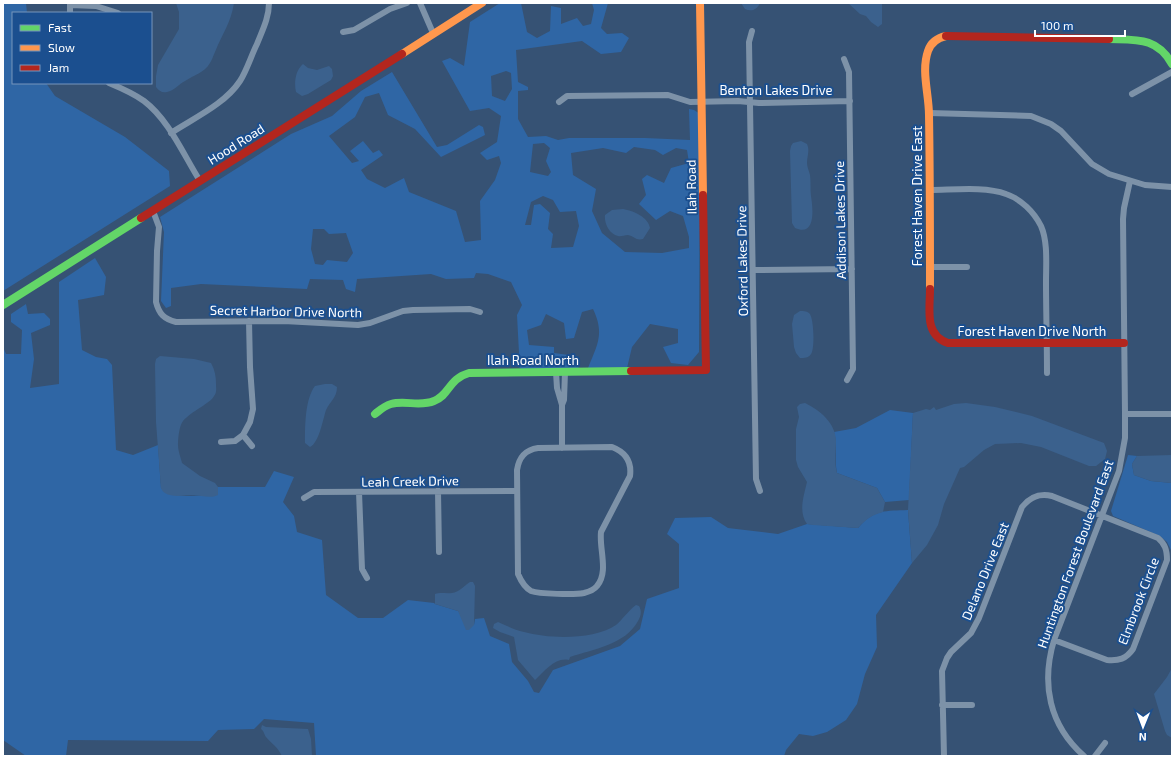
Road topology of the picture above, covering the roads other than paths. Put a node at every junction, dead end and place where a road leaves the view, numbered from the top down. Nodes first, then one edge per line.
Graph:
1 (269, 3) edge
2 (407, 3) edge
3 (420, 3) edge
4 (482, 3) edge
5 (700, 3) edge
6 (70, 4) edge
7 (115, 12) edge
8 (752, 31) dead end
9 (343, 32) dead end
10 (433, 33) junction
11 (844, 59) dead end
12 (1172, 64) edge
13 (1172, 72) edge
14 (112, 84) edge
15 (1132, 94) dead end
16 (850, 101) junction
17 (559, 102) dead end
18 (702, 102) junction
19 (750, 102) junction
20 (929, 112) junction
21 (171, 133) junction
22 (200, 181) junction
23 (1130, 181) junction
24 (1172, 187) edge
25 (930, 190) junction
26 (153, 211) junction
27 (930, 267) junction
28 (967, 268) dead end
29 (852, 269) junction
30 (753, 270) junction
31 (3, 305) edge
32 (480, 312) dead end
33 (248, 321) junction
34 (942, 341) joint
35 (1047, 343) junction
36 (1124, 343) junction
37 (706, 370) joint
38 (556, 372) junction
39 (565, 372) junction
40 (1046, 373) dead end
41 (847, 380) dead end
42 (562, 405) junction
43 (375, 414) dead end
44 (1125, 414) junction
45 (1172, 414) edge
46 (243, 435) junction
47 (221, 442) dead end
48 (252, 446) dead end
49 (562, 448) junction
50 (517, 490) junction
51 (438, 491) junction
52 (760, 491) dead end
53 (359, 492) junction
54 (304, 498) dead end
55 (1102, 516) junction
56 (439, 552) dead end
57 (367, 578) dead end
58 (1054, 640) junction
59 (942, 705) junction
60 (972, 705) dead end
61 (1105, 743) dead end
62 (944, 756) edge
63 (1084, 756) edge
64 (1095, 756) edge

1 - 21 street
2 - 9 street
3 - 10 street
4 - 10 street, Hood Road
5 - 18 street, Ilah Road
6 - 7 street
8 - 19 street, Oxford Lakes Drive
10 - 22 street, Hood Road
11 - 16 street, Addison Lakes Drive
12 - 20 street, Forest Haven Drive East
13 - 15 street
14 - 21 street
16 - 19 street, Benton Lakes Drive
16 - 29 street, Addison Lakes Drive
17 - 18 street, Benton Lakes Drive
18 - 19 street, Benton Lakes Drive
18 - 37 street, Ilah Road
19 - 30 street, Oxford Lakes Drive
20 - 23 street
20 - 25 street, Forest Haven Drive East
21 - 22 street
22 - 26 street, Hood Road
23 - 24 street
23 - 36 street, Huntington Forest Boulevard East
25 - 27 street, Forest Haven Drive East
25 - 35 street
26 - 31 street, Hood Road
26 - 33 street, Secret Harbor Drive North
27 - 28 street
27 - 34 street, Forest Haven Drive East
29 - 30 street
29 - 41 street, Addison Lakes Drive
30 - 52 street, Oxford Lakes Drive
32 - 33 street, Secret Harbor Drive North
33 - 46 street
34 - 35 street, Forest Haven Drive North
35 - 36 street, Forest Haven Drive North
35 - 40 street
36 - 44 street, Huntington Forest Boulevard East
37 - 39 street, Ilah Road North
38 - 39 street, Ilah Road North
38 - 42 street
38 - 43 street, Ilah Road North
39 - 42 street
42 - 49 street
44 - 45 street
44 - 55 street, Huntington Forest Boulevard East
46 - 47 street
46 - 48 street
49 - 50 street
49 - 50 street
50 - 51 street, Leah Creek Drive
51 - 53 street, Leah Creek Drive
51 - 56 street
53 - 54 street, Leah Creek Drive
53 - 57 street
55 - 58 street, Huntington Forest Boulevard East
55 - 58 street, Elmbrook Circle
55 - 59 street, Delano Drive East
58 - 63 street, Huntington Forest Boulevard East
59 - 60 street
59 - 62 street, Delano Drive East
61 - 64 street

